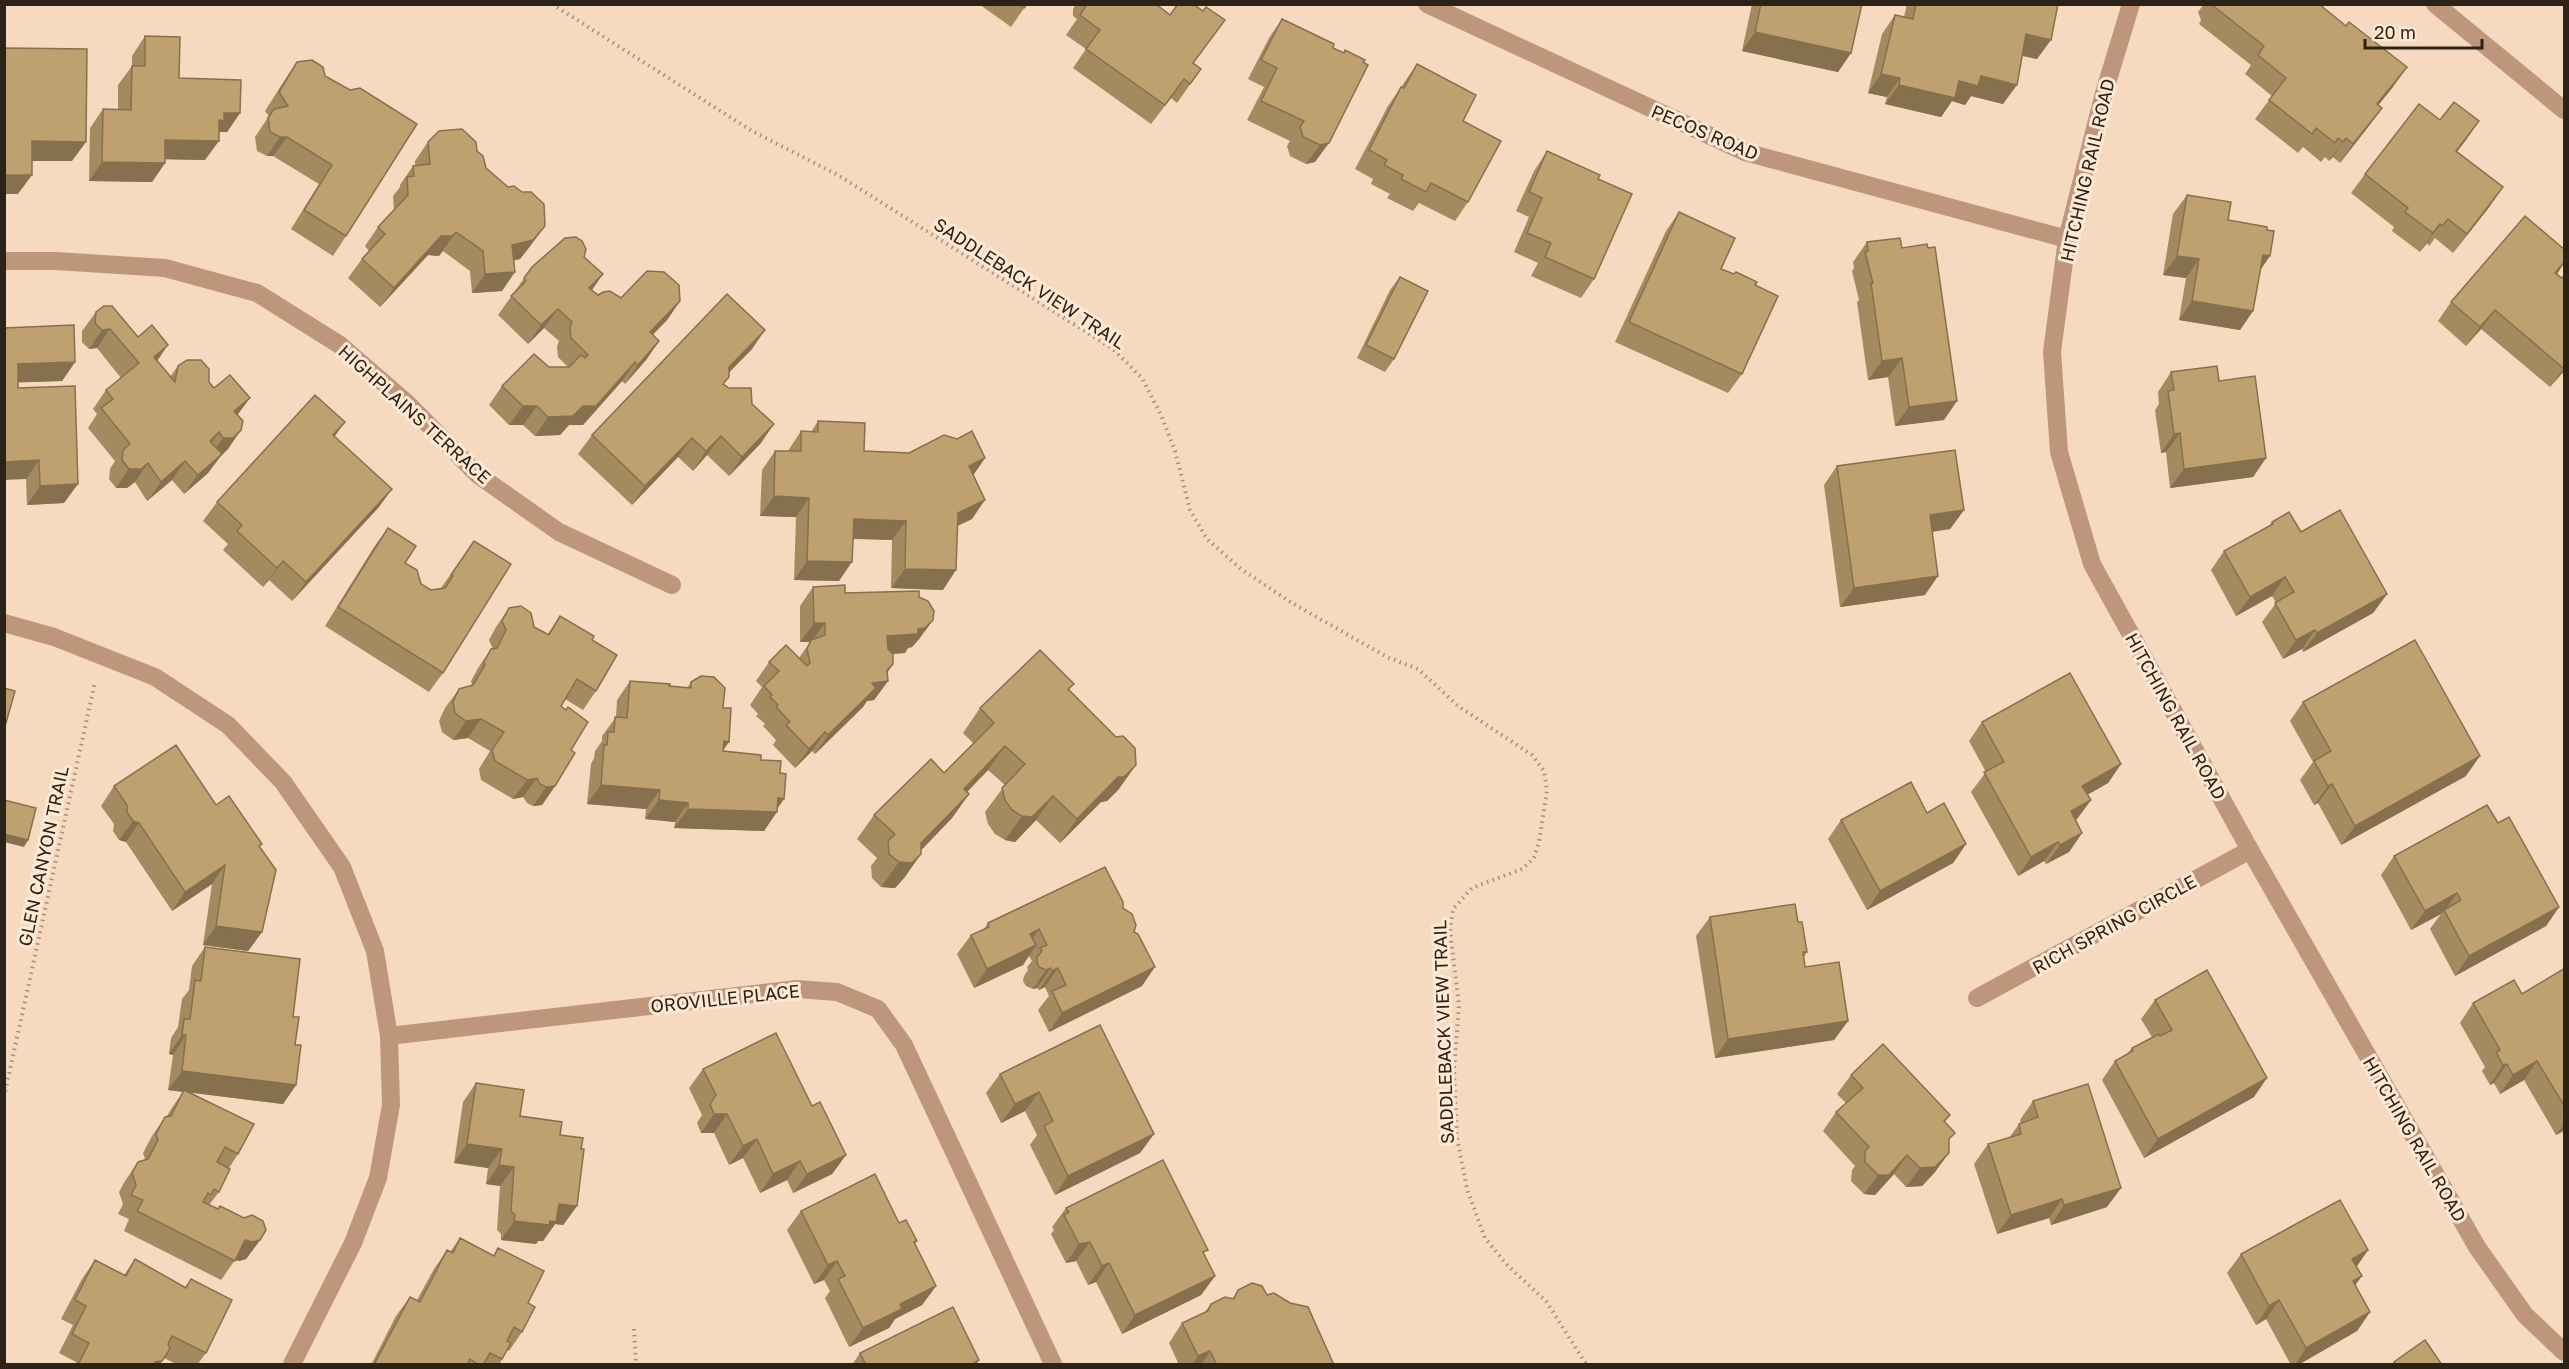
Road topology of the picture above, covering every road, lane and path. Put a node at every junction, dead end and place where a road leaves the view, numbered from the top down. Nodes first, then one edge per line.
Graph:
1 (552, 4) edge
2 (1427, 4) edge
3 (2131, 4) edge
4 (2435, 4) edge
5 (2565, 110) edge
6 (2067, 239) junction
7 (4, 261) edge
8 (672, 585) dead end
9 (4, 623) edge
10 (100, 655) junction
11 (2250, 850) junction
12 (1977, 998) dead end
13 (389, 1036) junction
14 (4, 1097) edge
15 (634, 1329) dead end
16 (2565, 1352) edge
17 (291, 1365) edge
18 (636, 1365) edge
19 (1053, 1365) edge
20 (1586, 1365) edge

1 - 20 path, SADDLEBACK VIEW TRAIL
2 - 6 street, PECOS ROAD
3 - 6 street, HITCHING RAIL ROAD
4 - 5 street
6 - 11 street, HITCHING RAIL ROAD
7 - 8 street, HIGHPLAINS TERRACE
9 - 10 street
10 - 13 street
10 - 14 path, GLEN CANYON TRAIL
11 - 12 street, RICH SPRING CIRCLE
11 - 16 street, HITCHING RAIL ROAD
13 - 17 street
13 - 19 street, OROVILLE PLACE
15 - 18 path

